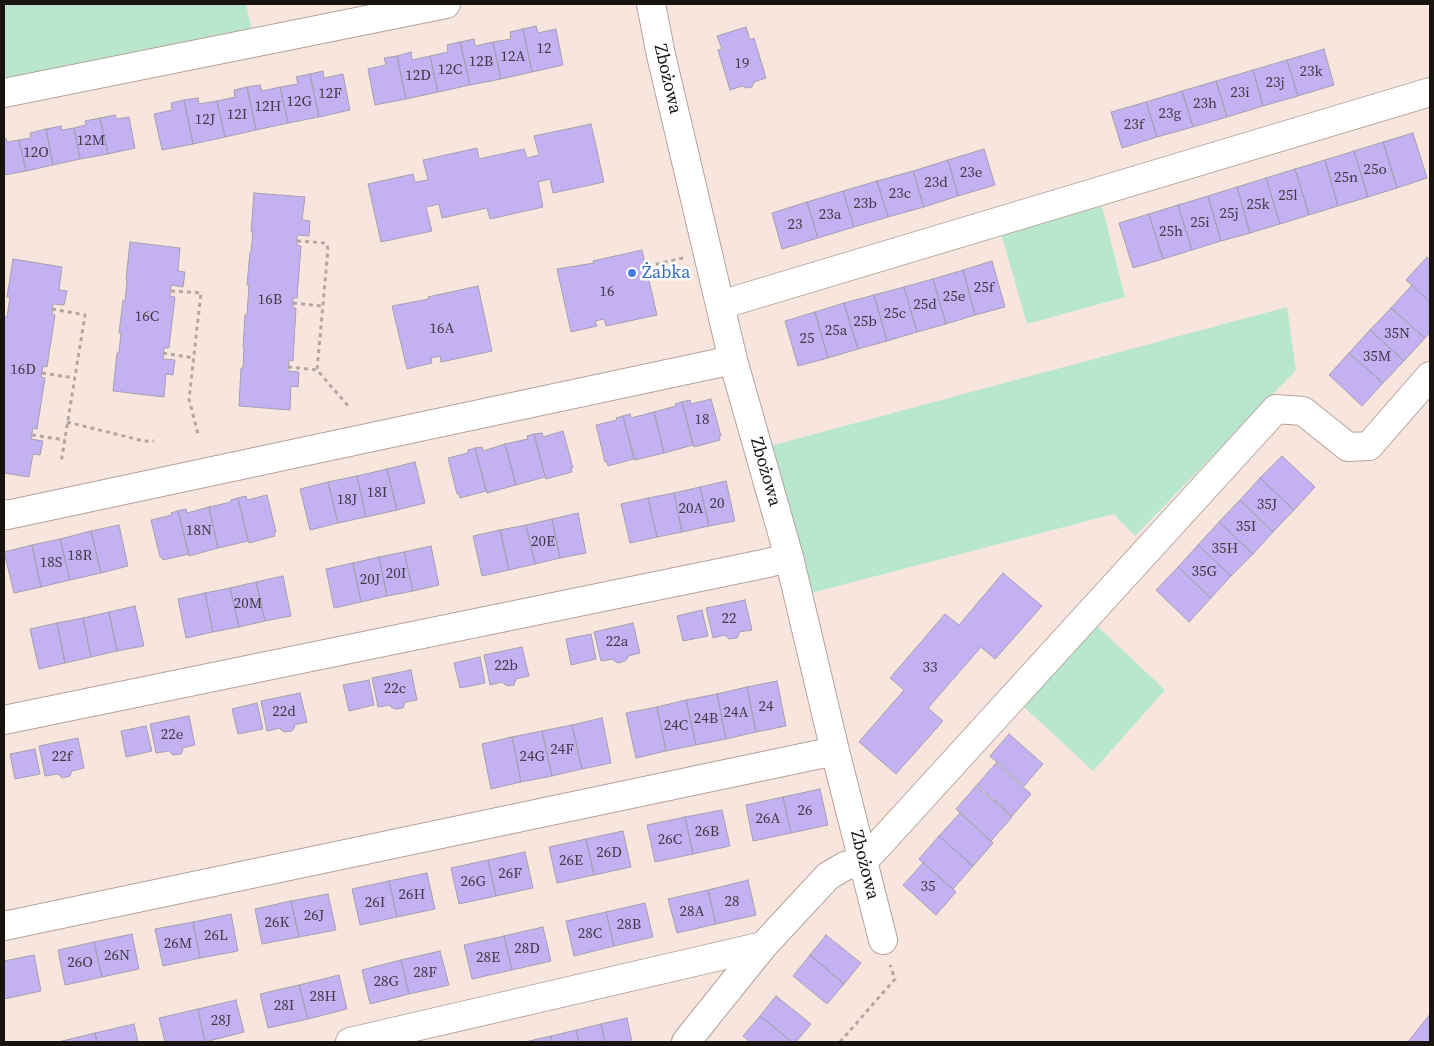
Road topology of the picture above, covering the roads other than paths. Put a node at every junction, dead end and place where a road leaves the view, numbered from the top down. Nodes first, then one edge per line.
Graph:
1 (446, 4) edge
2 (650, 4) edge
3 (1430, 92) edge
4 (4, 93) edge
5 (720, 305) junction
6 (734, 360) junction
7 (1430, 376) edge
8 (4, 514) edge
9 (789, 557) junction
10 (4, 720) edge
11 (835, 751) junction
12 (863, 861) junction
13 (4, 926) edge
14 (883, 940) road end
15 (764, 946) junction
16 (350, 1042) edge
17 (686, 1042) edge

1 - 4 street
2 - 5 street, Zbożowa
3 - 5 street
5 - 6 street, Zbożowa
6 - 8 street
6 - 9 street, Zbożowa
7 - 12 street
9 - 10 street
9 - 11 street, Zbożowa
11 - 12 street, Zbożowa
11 - 13 street
12 - 14 street, Zbożowa
12 - 15 street
15 - 16 street
15 - 17 street

